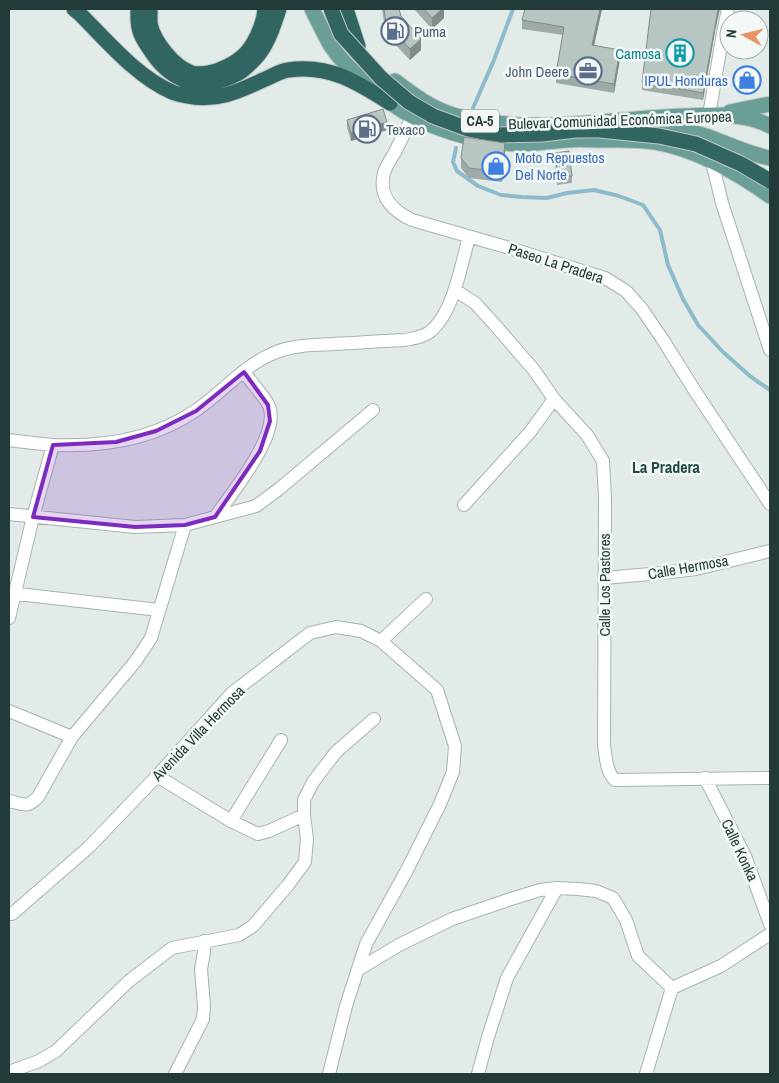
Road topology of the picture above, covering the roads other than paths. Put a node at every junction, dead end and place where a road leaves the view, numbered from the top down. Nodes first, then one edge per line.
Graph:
1 (74, 9) edge
2 (138, 9) edge
3 (150, 9) edge
4 (265, 9) edge
5 (279, 9) edge
6 (312, 9) edge
7 (332, 9) edge
8 (346, 9) edge
9 (728, 9) edge
10 (358, 46) junction
11 (390, 103) junction
12 (770, 104) edge
13 (712, 114) junction
14 (413, 116) junction
15 (770, 126) edge
16 (569, 140) junction
17 (770, 158) edge
18 (712, 162) junction
19 (770, 181) edge
20 (770, 196) edge
21 (468, 237) junction
22 (455, 290) junction
23 (770, 350) edge
24 (244, 372) junction
25 (554, 399) junction
26 (373, 410) dead end
27 (9, 440) edge
28 (53, 445) junction
29 (770, 504) edge
30 (464, 505) dead end
31 (9, 514) edge
32 (33, 517) junction
33 (215, 517) junction
34 (185, 525) junction
35 (770, 551) edge
36 (604, 578) junction
37 (11, 594) edge
38 (426, 599) dead end
39 (159, 610) junction
40 (9, 618) edge
41 (381, 641) junction
42 (9, 711) edge
43 (374, 719) dead end
44 (72, 737) junction
45 (281, 740) dead end
46 (157, 776) junction
47 (705, 778) junction
48 (770, 778) edge
49 (9, 801) edge
50 (304, 815) junction
51 (231, 821) junction
52 (557, 888) junction
53 (10, 915) edge
54 (770, 924) edge
55 (770, 934) edge
56 (204, 941) junction
57 (359, 969) junction
58 (672, 988) junction
59 (9, 1072) edge
60 (175, 1074) edge
61 (329, 1074) edge
62 (478, 1074) edge
63 (646, 1074) edge

1 - 11 highway
2 - 5 highway
3 - 4 highway
6 - 11 main road, Bulevar Comunidad Económica Europea / CA-5
7 - 10 main road, Bulevar Comunidad Económica Europea
7 - 19 highway, bridge
8 - 10 highway
9 - 13 street
10 - 13 main road, Bulevar Comunidad Económica Europea / CA-5
11 - 14 main road, Bulevar Comunidad Económica Europea / CA-5
12 - 13 main road
13 - 15 main road, Bulevar Comunidad Económica Europea / CA-5
14 - 16 main road, Bulevar Comunidad Económica Europea / CA-5
14 - 21 street, Paseo La Pradera
16 - 17 main road
16 - 18 main road, Bulevar Comunidad Económica Europea / CA-5
18 - 20 main road, Bulevar Comunidad Económica Europea / CA-5
18 - 23 street
21 - 22 street
21 - 29 street, Paseo La Pradera
22 - 24 street
22 - 25 street, Calle Los Pastores
24 - 28 street
24 - 33 street
25 - 30 street
25 - 36 street, Calle Los Pastores
26 - 33 street
27 - 28 street
28 - 32 street
31 - 32 street
32 - 34 street
32 - 37 street
33 - 34 street
34 - 39 street
35 - 36 street, Calle Hermosa
36 - 47 street, Calle Los Pastores
37 - 39 street
37 - 40 street
38 - 41 street
39 - 44 street
41 - 46 street, Avenida Villa Hermosa
41 - 57 street, Avenida Villa Hermosa
42 - 44 street
43 - 50 street
44 - 49 street
45 - 51 street
46 - 51 street
46 - 53 street, Avenida Villa Hermosa
47 - 48 street, Calle Los Pastores
47 - 54 street, Calle Konka
50 - 51 street
50 - 56 street
52 - 57 street
52 - 58 street
52 - 62 street
55 - 58 street
56 - 59 street
56 - 60 street
57 - 61 street, Avenida Villa Hermosa
58 - 63 street

